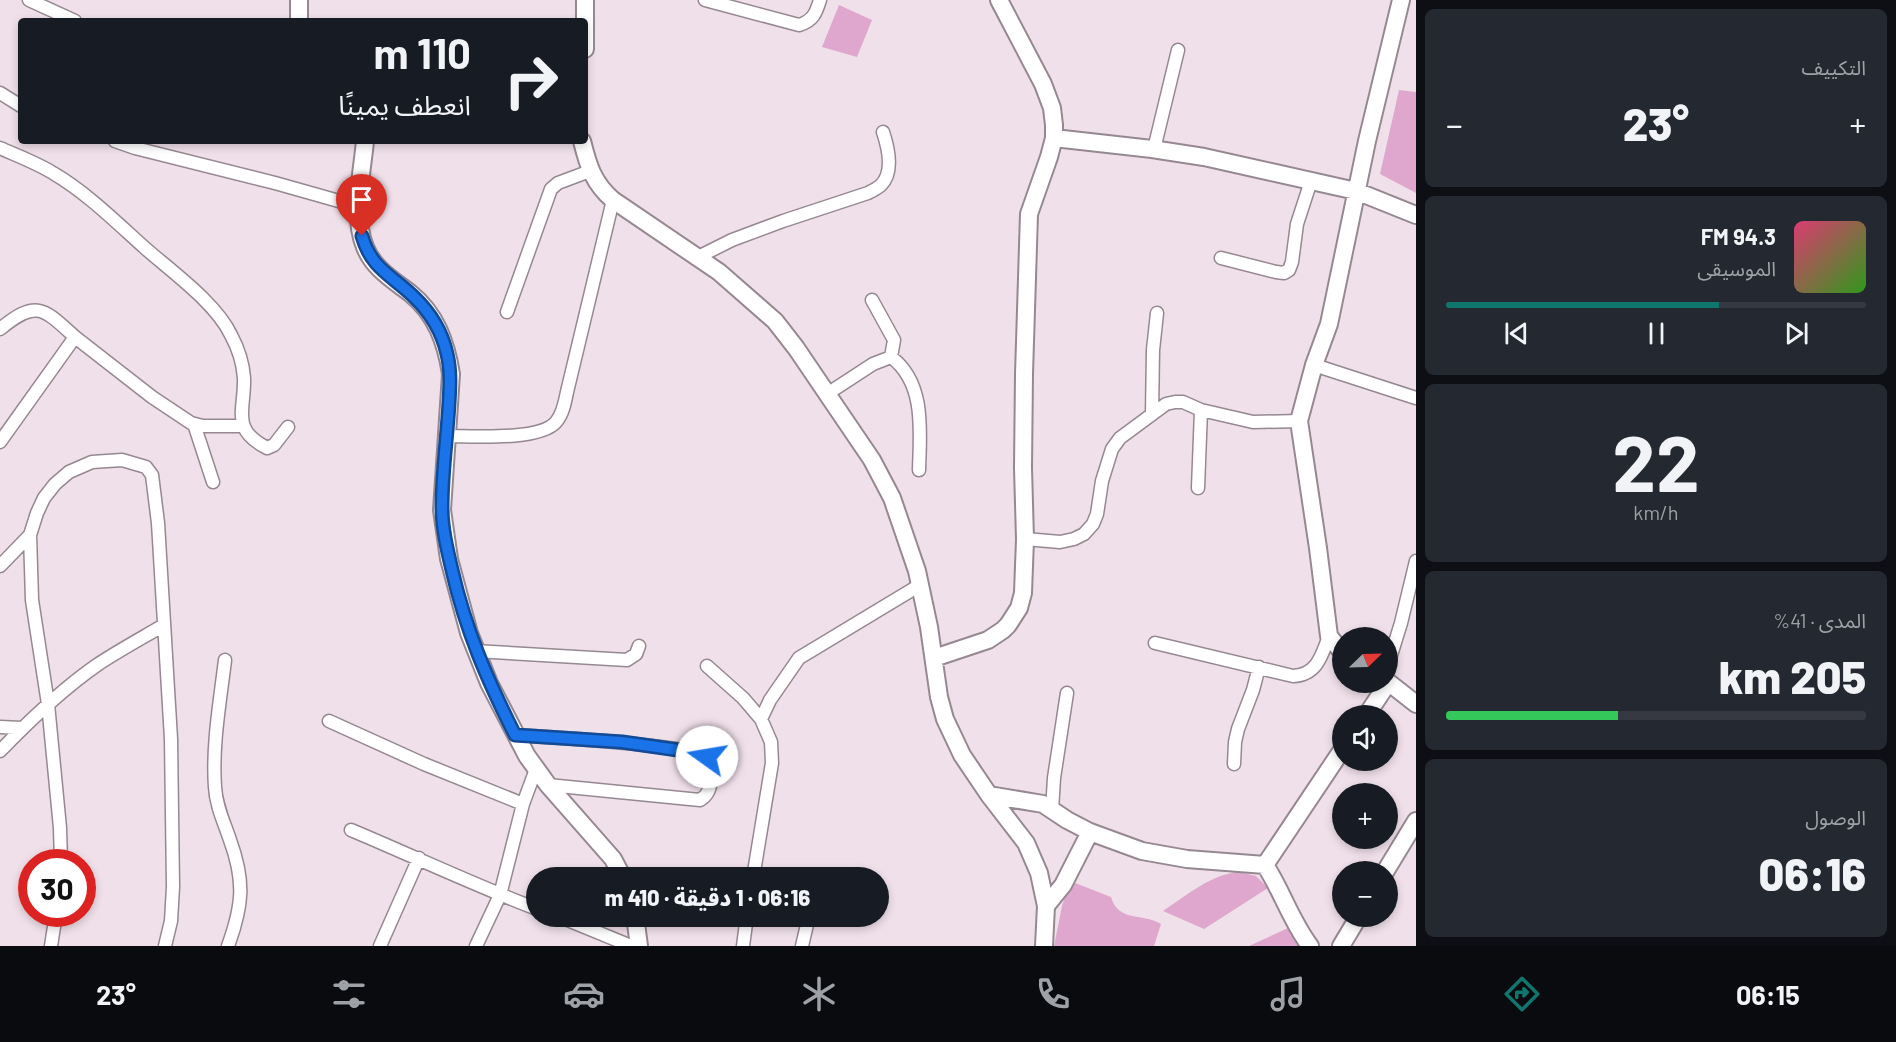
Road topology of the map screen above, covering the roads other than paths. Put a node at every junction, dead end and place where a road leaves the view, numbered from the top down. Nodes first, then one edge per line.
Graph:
1 (29, 0) edge
2 (299, 0) edge
3 (585, 0) edge
4 (705, 0) edge
5 (820, 0) edge
6 (999, 0) edge
7 (1401, 0) edge
8 (68, 18) edge
9 (299, 18) edge
10 (585, 18) edge
11 (1178, 50) dead end
12 (0, 93) edge
13 (18, 104) edge
14 (883, 132) dead end
15 (1054, 138) junction
16 (124, 144) edge
17 (365, 144) edge
18 (583, 144) edge
19 (0, 148) edge
20 (1154, 149) junction
21 (590, 171) junction
22 (1311, 182) junction
23 (1356, 191) junction
24 (613, 200) junction
25 (360, 207) junction
26 (1416, 215) edge
27 (698, 257) junction
28 (1221, 258) dead end
29 (872, 300) dead end
30 (507, 312) dead end
31 (1157, 313) dead end
32 (0, 329) edge
33 (75, 337) junction
34 (891, 357) junction
35 (1314, 365) junction
36 (827, 394) junction
37 (1416, 398) edge
38 (1201, 410) junction
39 (1152, 414) junction
40 (1299, 421) junction
41 (194, 424) junction
42 (243, 426) junction
43 (288, 427) dead end
44 (447, 436) junction
45 (0, 442) edge
46 (919, 470) dead end
47 (213, 482) dead end
48 (1198, 489) dead end
49 (30, 535) junction
50 (1025, 539) junction
51 (1416, 561) edge
52 (0, 566) edge
53 (920, 585) junction
54 (164, 625) junction
55 (1398, 633) edge
56 (1329, 636) junction
57 (1332, 640) edge
58 (1155, 643) dead end
59 (639, 646) dead end
60 (475, 651) junction
61 (934, 658) junction
62 (225, 660) dead end
63 (707, 666) dead end
64 (1259, 667) junction
65 (1398, 690) edge
66 (1067, 693) dead end
67 (48, 704) junction
68 (1416, 704) edge
69 (761, 719) junction
70 (329, 721) dead end
71 (0, 727) edge
72 (22, 728) junction
73 (515, 735) junction
74 (0, 751) edge
75 (1234, 764) dead end
76 (1332, 765) edge
77 (536, 769) junction
78 (548, 785) junction
79 (989, 795) junction
80 (523, 804) junction
81 (1052, 810) junction
82 (1414, 827) edge
83 (351, 830) dead end
84 (1090, 832) junction
85 (61, 849) edge
86 (419, 858) junction
87 (1392, 861) edge
88 (1265, 865) junction
89 (616, 867) edge
90 (755, 867) edge
91 (500, 895) junction
92 (526, 905) edge
93 (1046, 906) junction
94 (54, 927) edge
95 (585, 927) edge
96 (636, 927) edge
97 (746, 927) edge
98 (807, 927) edge
99 (1352, 927) edge
100 (51, 946) edge
101 (165, 946) edge
102 (228, 946) edge
103 (380, 946) edge
104 (476, 946) edge
105 (631, 946) edge
106 (639, 946) edge
107 (743, 946) edge
108 (802, 946) edge
109 (1044, 946) edge
110 (1310, 946) edge
111 (1341, 946) edge

1 - 8 street
2 - 9 street
3 - 10 street
4 - 5 street
6 - 15 street
7 - 23 street
11 - 20 street
12 - 13 street
14 - 27 street
15 - 20 street
15 - 50 street
16 - 25 street
17 - 25 street
18 - 21 street
19 - 42 street
20 - 22 street
21 - 24 street
21 - 30 street
22 - 23 street
22 - 28 street
23 - 26 street
23 - 35 street
24 - 27 street
24 - 44 street
25 - 44 street
27 - 36 street
29 - 34 street
31 - 39 street
32 - 33 street
33 - 41 street
33 - 45 street
34 - 36 street
34 - 46 street
35 - 37 street
35 - 40 street
36 - 53 street
38 - 39 street
38 - 40 street
38 - 48 street
39 - 50 street
40 - 56 street
41 - 42 street
41 - 47 street
42 - 43 street
44 - 60 street
49 - 52 street
49 - 54 street
49 - 67 street
50 - 61 street
51 - 55 street
53 - 61 street
53 - 69 street
54 - 67 street
54 - 101 street
56 - 57 street
56 - 64 street
58 - 64 street
59 - 60 street
60 - 73 street
61 - 79 street
62 - 102 street
63 - 69 street
64 - 75 street
65 - 68 street
66 - 81 street
67 - 72 street
67 - 85 street
69 - 90 street
70 - 80 street
71 - 72 street
72 - 74 street
73 - 77 street
73 - 78 street
76 - 88 street
77 - 78 street
77 - 80 street
78 - 89 street
79 - 81 street
79 - 93 street
80 - 91 street
81 - 84 street
82 - 87 street
83 - 86 street
84 - 88 street
84 - 93 street
86 - 91 street
86 - 103 street
88 - 110 street
91 - 92 street
91 - 104 street
93 - 109 street
94 - 100 street
95 - 105 street
96 - 106 street
97 - 107 street
98 - 108 street
99 - 111 street

